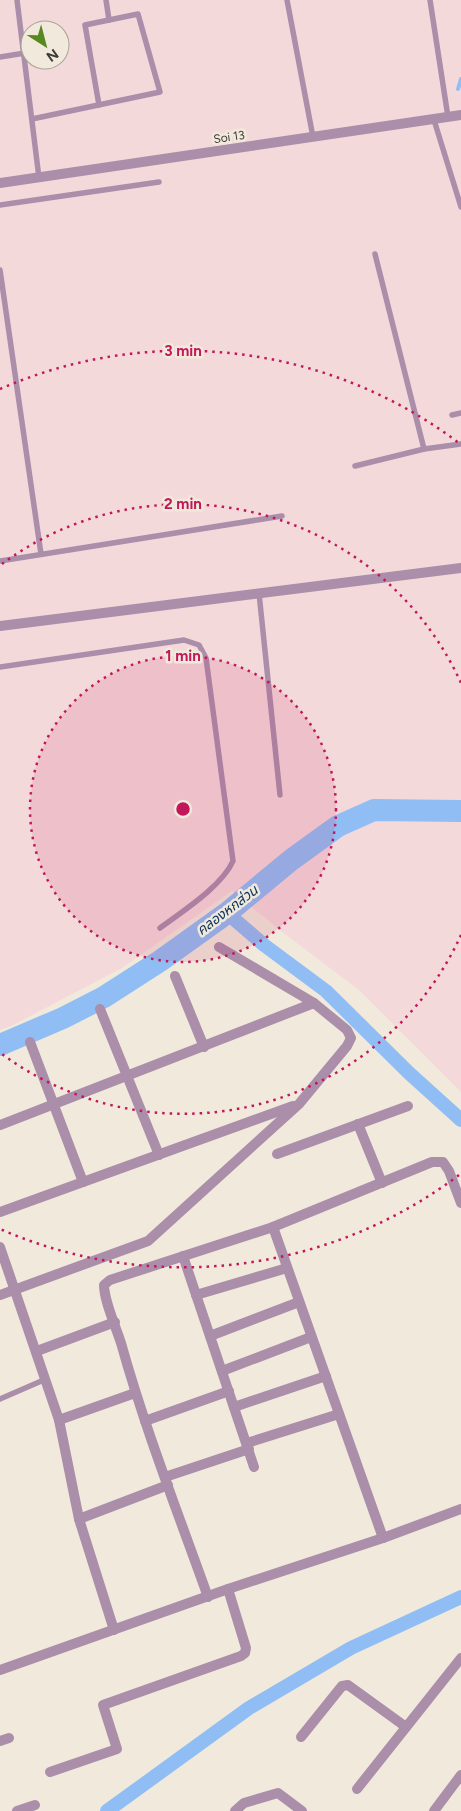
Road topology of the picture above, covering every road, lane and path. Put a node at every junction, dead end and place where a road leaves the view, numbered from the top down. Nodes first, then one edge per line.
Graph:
1 (17, 0) edge
2 (106, 0) edge
3 (286, 0) edge
4 (430, 0) edge
5 (20, 20) edge
6 (109, 20) junction
7 (20, 54) edge
8 (0, 57) edge
9 (27, 70) edge
10 (99, 105) junction
11 (461, 115) edge
12 (448, 118) junction
13 (32, 119) junction
14 (434, 120) junction
15 (313, 138) junction
16 (39, 178) junction
17 (159, 182) dead end
18 (0, 183) edge
19 (0, 205) edge
20 (461, 207) edge
21 (374, 254) dead end
22 (0, 270) edge
23 (461, 413) edge
24 (452, 416) dead end
25 (461, 444) edge
26 (424, 449) junction
27 (355, 466) dead end
28 (282, 516) dead end
29 (41, 554) junction
30 (0, 561) edge
31 (461, 568) edge
32 (259, 593) junction
33 (5, 626) edge
34 (0, 667) edge
35 (280, 795) dead end
36 (160, 928) dead end
37 (219, 947) dead end
38 (176, 976) dead end
39 (314, 1003) junction
40 (100, 1009) dead end
41 (30, 1042) dead end
42 (204, 1047) junction
43 (128, 1077) junction
44 (299, 1104) junction
45 (54, 1105) junction
46 (408, 1106) dead end
47 (358, 1124) junction
48 (0, 1125) edge
49 (277, 1154) dead end
50 (158, 1155) junction
51 (84, 1182) junction
52 (382, 1183) junction
53 (461, 1203) edge
54 (0, 1212) edge
55 (272, 1228) junction
56 (0, 1247) edge
57 (183, 1256) junction
58 (287, 1268) junction
59 (14, 1290) junction
60 (0, 1295) edge
61 (196, 1295) junction
62 (299, 1302) junction
63 (115, 1322) junction
64 (210, 1336) junction
65 (311, 1337) junction
66 (37, 1352) junction
67 (222, 1371) junction
68 (326, 1376) junction
69 (46, 1379) junction
70 (229, 1391) junction
71 (135, 1393) junction
72 (0, 1399) edge
73 (234, 1407) junction
74 (339, 1414) junction
75 (59, 1420) junction
76 (145, 1421) junction
77 (248, 1446) junction
78 (254, 1467) dead end
79 (166, 1481) junction
80 (461, 1510) edge
81 (79, 1518) junction
82 (383, 1538) junction
83 (228, 1589) junction
84 (208, 1596) junction
85 (114, 1630) junction
86 (461, 1658) edge
87 (0, 1670) edge
88 (406, 1727) junction
89 (301, 1737) dead end
90 (50, 1772) dead end
91 (461, 1775) edge
92 (357, 1789) dead end
93 (35, 1805) dead end
94 (17, 1811) edge
95 (235, 1811) edge
96 (302, 1811) edge
97 (434, 1811) edge

1 - 5 lane
2 - 6 lane
3 - 15 lane
4 - 12 lane
6 - 10 lane
6 - 10 lane
7 - 8 lane
9 - 13 lane
10 - 13 lane
11 - 12 street, Soi 13
12 - 14 street, Soi 13
13 - 16 lane
14 - 15 street, Soi 13
14 - 20 lane
15 - 16 street, Soi 13
16 - 18 street, Soi 13
17 - 19 lane
21 - 26 lane
22 - 29 lane
23 - 24 lane
25 - 26 lane
26 - 27 lane
28 - 29 lane
29 - 30 lane
31 - 32 street
32 - 33 street
32 - 35 lane
34 - 36 lane
37 - 39 street
38 - 42 street
39 - 42 street
39 - 44 street
40 - 43 street
41 - 45 street
42 - 43 street
43 - 45 street
43 - 50 street
44 - 50 street
44 - 59 street
45 - 48 street
45 - 51 street
46 - 47 street
47 - 49 street
47 - 52 street
50 - 51 street
51 - 54 street
52 - 53 street
52 - 55 street
55 - 57 street
55 - 58 street
56 - 59 street
57 - 61 street
57 - 63 street
58 - 61 street
58 - 62 street
59 - 60 street
59 - 66 street
61 - 64 street
62 - 64 street
62 - 65 street
63 - 66 street
63 - 71 street
64 - 67 street
65 - 67 street
65 - 68 street
66 - 69 street
67 - 70 street
68 - 73 street
68 - 74 street
69 - 72 lane
69 - 75 street
70 - 73 street
70 - 76 street
71 - 75 street
71 - 76 street
73 - 77 street
74 - 77 street
74 - 82 street
75 - 81 street
76 - 79 street
77 - 78 street
77 - 79 street
79 - 81 street
79 - 84 street
80 - 82 street
81 - 85 street
82 - 83 street
83 - 84 street
83 - 90 street
84 - 85 street
85 - 87 street
86 - 88 street
88 - 89 street
88 - 92 street
91 - 97 street
93 - 94 street
95 - 96 street

